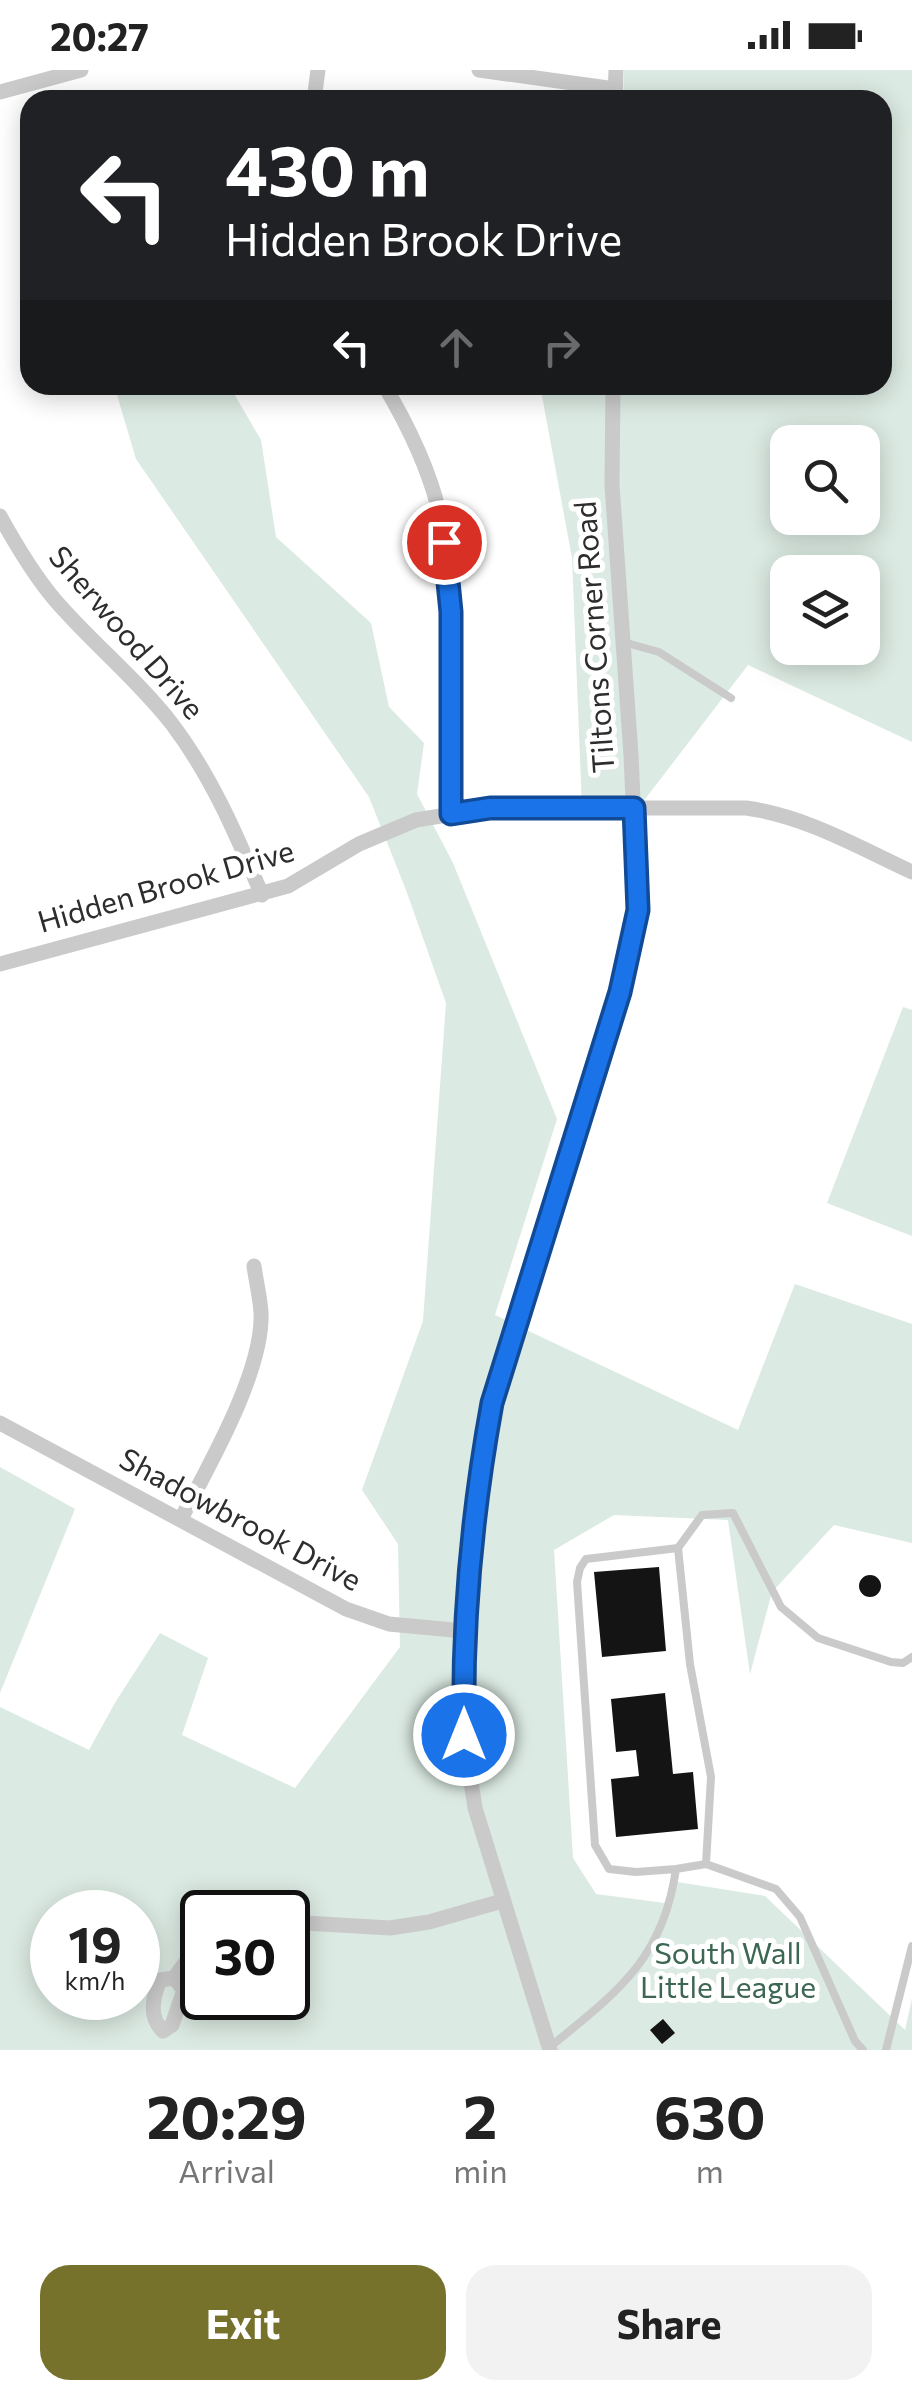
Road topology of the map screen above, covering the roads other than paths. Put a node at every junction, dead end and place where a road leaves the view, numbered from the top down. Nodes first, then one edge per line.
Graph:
1 (80, 70) edge
2 (480, 70) edge
3 (588, 90) edge
4 (0, 92) edge
5 (389, 395) edge
6 (613, 395) edge
7 (0, 516) edge
8 (623, 642) junction
9 (730, 698) dead end
10 (634, 808) junction
11 (451, 814) junction
12 (912, 872) edge
13 (262, 894) junction
14 (0, 964) edge
15 (254, 1266) dead end
16 (0, 1423) edge
17 (180, 1519) junction
18 (678, 1548) junction
19 (464, 1631) junction
20 (912, 1657) edge
21 (706, 1864) junction
22 (676, 1869) junction
23 (502, 1902) junction
24 (310, 1923) edge
25 (912, 1946) edge
26 (549, 2049) edge
27 (863, 2050) edge
28 (886, 2050) edge

1 - 4 street
2 - 3 street
5 - 11 street
6 - 8 street, Tiltons Corner Road
7 - 13 street, Sherwood Drive
8 - 9 lane
8 - 10 street, Tiltons Corner Road
10 - 11 street, Hidden Brook Drive
10 - 12 street, Hidden Brook Drive
10 - 19 street, Tiltons Corner Road
11 - 13 street, Hidden Brook Drive
13 - 14 street, Hidden Brook Drive
15 - 17 street
16 - 17 street, Shadowbrook Drive
17 - 19 street, Shadowbrook Drive
18 - 20 lane
18 - 21 lane
18 - 22 lane
19 - 23 street, Tiltons Corner Road
21 - 22 lane
21 - 27 lane
22 - 26 lane
23 - 24 street
23 - 26 street, Tiltons Corner Road
25 - 28 lane

